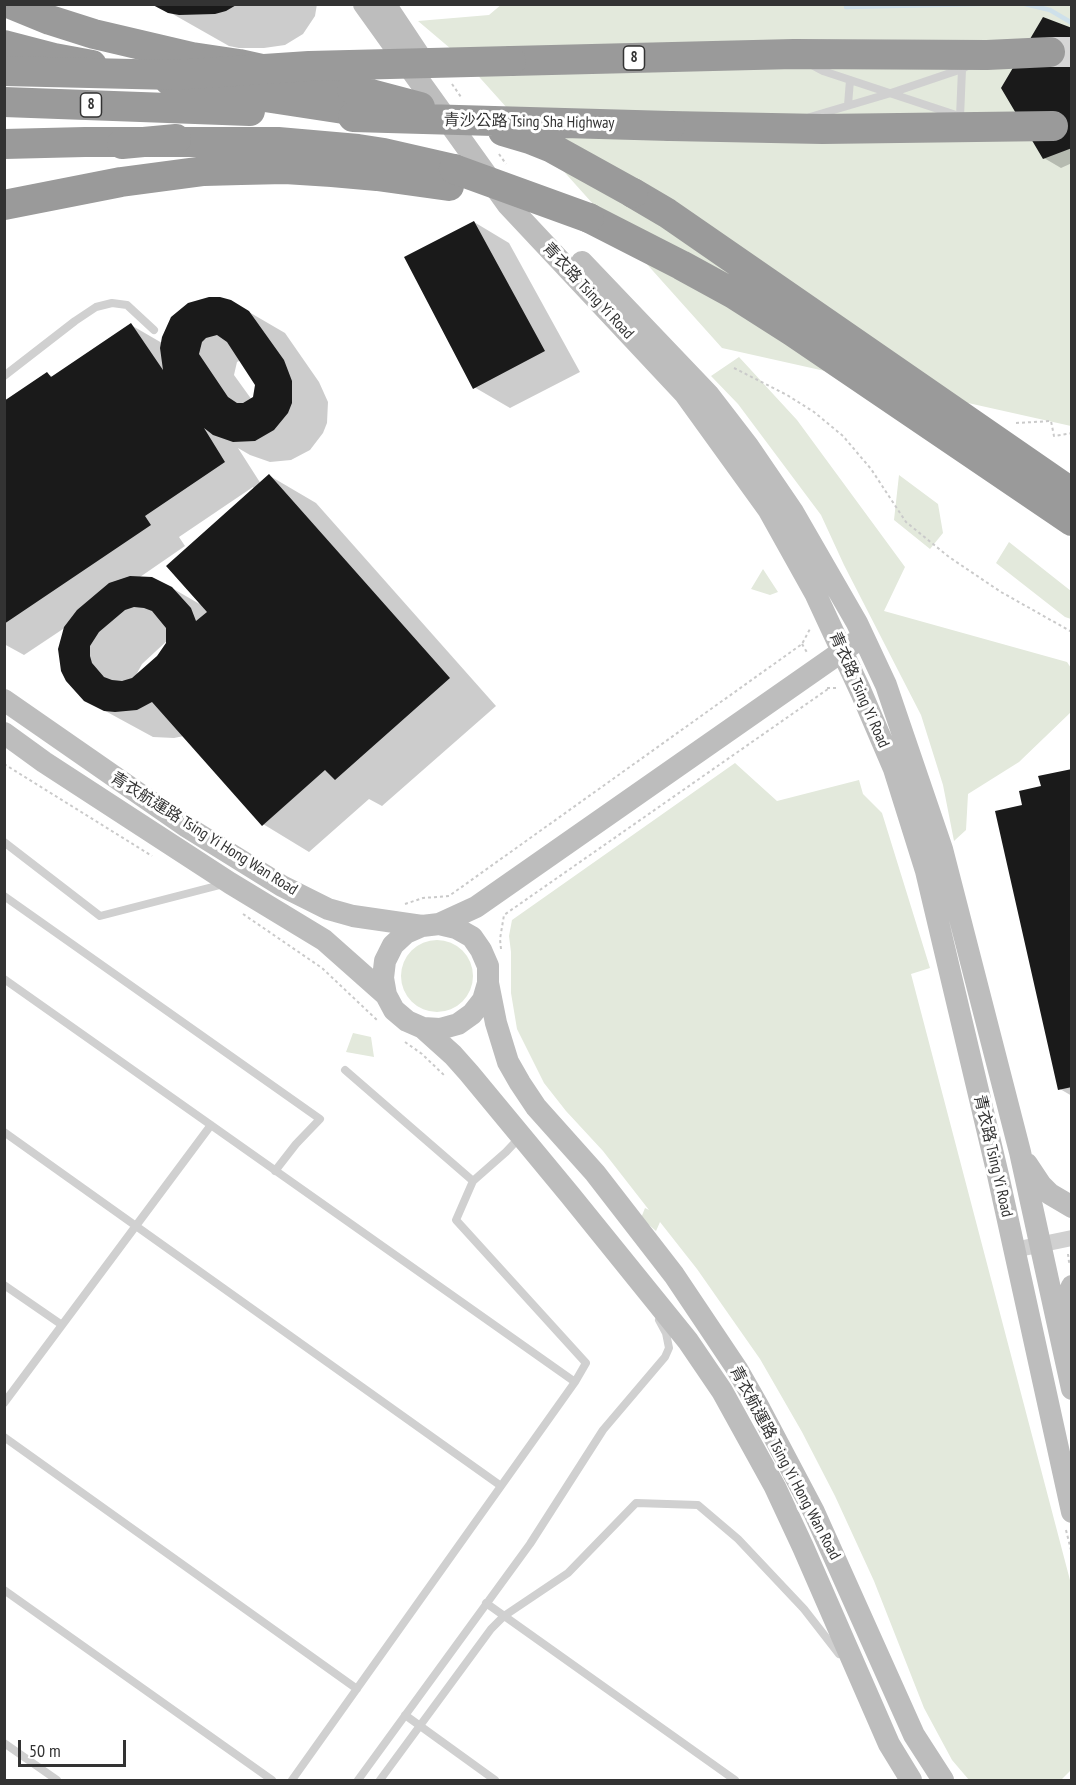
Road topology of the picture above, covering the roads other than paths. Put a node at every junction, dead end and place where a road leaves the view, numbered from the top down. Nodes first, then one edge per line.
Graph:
1 (11, 4) edge
2 (45, 4) edge
3 (364, 4) edge
4 (385, 4) edge
5 (4, 45) edge
6 (1050, 52) tunnel mouth
7 (794, 54) junction
8 (975, 62) junction
9 (309, 66) junction
10 (4, 71) edge
11 (850, 80) junction
12 (891, 93) junction
13 (4, 102) edge
14 (848, 105) junction
15 (353, 117) junction
16 (960, 117) junction
17 (1053, 126) dead end
18 (768, 128) junction
19 (993, 128) junction
20 (4, 144) edge
21 (4, 164) edge
22 (633, 193) junction
23 (4, 204) edge
24 (589, 218) junction
25 (154, 330) dead end
26 (4, 376) edge
27 (1033, 480) junction
28 (1071, 493) edge
29 (1071, 521) edge
30 (862, 637) junction
31 (842, 650) junction
32 (4, 700) edge
33 (4, 733) edge
34 (4, 842) edge
35 (230, 883) junction
36 (4, 896) edge
37 (476, 907) junction
38 (430, 925) junction
39 (472, 937) junction
40 (4, 979) edge
41 (488, 983) junction
42 (386, 995) junction
43 (423, 1028) junction
44 (345, 1070) dead end
45 (212, 1125) junction
46 (4, 1132) edge
47 (521, 1136) junction
48 (1020, 1152) junction
49 (275, 1171) junction
50 (473, 1181) junction
51 (1071, 1207) edge
52 (137, 1225) junction
53 (1071, 1238) edge
54 (1040, 1246) junction
55 (1014, 1250) junction
56 (4, 1285) edge
57 (1071, 1286) edge
58 (648, 1293) junction
59 (62, 1325) junction
60 (1061, 1341) junction
61 (575, 1382) junction
62 (1071, 1389) edge
63 (4, 1403) edge
64 (4, 1437) edge
65 (501, 1486) junction
66 (1071, 1512) edge
67 (4, 1590) edge
68 (486, 1604) junction
69 (504, 1616) junction
70 (357, 1689) junction
71 (869, 1699) junction
72 (405, 1715) junction
73 (419, 1726) junction
74 (4, 1743) edge
75 (57, 1780) edge
76 (272, 1780) edge
77 (292, 1780) edge
78 (358, 1780) edge
79 (380, 1780) edge
80 (495, 1780) edge
81 (735, 1780) edge
82 (910, 1780) edge
83 (943, 1780) edge

1 - 22 highway, bridge
2 - 9 highway, bridge
3 - 31 street, 青衣路 Tsing Yi Road
4 - 30 street, 青衣路 Tsing Yi Road
5 - 22 highway, bridge
6 - 8 highway, 8
7 - 8 highway, 8
7 - 9 highway, 8, bridge
7 - 11 lane
8 - 12 lane
8 - 16 lane
9 - 10 highway, 8, bridge
11 - 12 lane
11 - 14 lane
12 - 14 lane
12 - 16 lane
13 - 15 highway, 青沙公路 Tsing Sha Highway / 8
14 - 18 lane
15 - 18 highway, 青沙公路 Tsing Sha Highway / 8, bridge
15 - 21 highway, bridge
16 - 19 lane
17 - 19 highway, 青沙公路 Tsing Sha Highway / 8
18 - 19 highway, 青沙公路 Tsing Sha Highway / 8
20 - 24 highway, bridge
22 - 27 highway
23 - 24 highway, bridge
24 - 27 highway
25 - 26 lane
27 - 28 highway
27 - 29 highway
30 - 31 street
30 - 48 street, 青衣路 Tsing Yi Road
31 - 37 street
31 - 55 street, 青衣路 Tsing Yi Road
32 - 38 street, 青衣航運路 Tsing Yi Hong Wan Road
33 - 35 street, 青衣航運路 Tsing Yi Hong Wan Road
34 - 35 lane
35 - 42 street, 青衣航運路 Tsing Yi Hong Wan Road
36 - 49 lane
37 - 38 street
37 - 39 street
38 - 39 street
38 - 42 street
39 - 41 street
40 - 45 lane
41 - 43 street
41 - 83 street, 青衣航運路 Tsing Yi Hong Wan Road
42 - 43 street
43 - 47 street, 青衣航運路 Tsing Yi Hong Wan Road
44 - 50 lane
45 - 49 lane
45 - 52 lane
46 - 52 lane
47 - 50 lane
47 - 58 street, 青衣航運路 Tsing Yi Hong Wan Road
48 - 51 street
48 - 54 street, 青衣路 Tsing Yi Road
49 - 61 lane
50 - 61 lane
52 - 59 lane
52 - 65 lane
53 - 54 street
54 - 55 street
54 - 60 street, 青衣路 Tsing Yi Road
55 - 66 street, 青衣路 Tsing Yi Road
56 - 59 lane
57 - 60 street
58 - 68 lane
58 - 71 street, 青衣航運路 Tsing Yi Hong Wan Road
59 - 63 lane
60 - 62 street, 青衣路 Tsing Yi Road
61 - 65 lane
64 - 70 lane
65 - 70 lane
67 - 76 lane
68 - 69 lane
68 - 72 lane
69 - 71 lane
69 - 73 lane
69 - 81 lane
70 - 77 lane
71 - 82 street, 青衣航運路 Tsing Yi Hong Wan Road
72 - 73 lane
72 - 78 lane
73 - 79 lane
73 - 80 lane
74 - 75 lane

